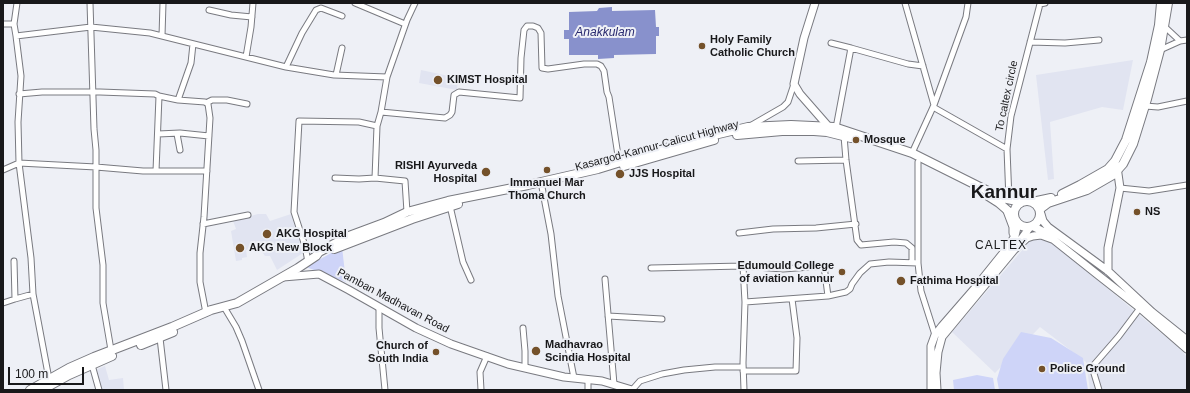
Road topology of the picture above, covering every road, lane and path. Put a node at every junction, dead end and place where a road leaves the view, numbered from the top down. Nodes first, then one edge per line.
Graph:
1 (17, 3) edge
2 (90, 3) edge
3 (163, 3) edge
4 (253, 3) edge
5 (355, 3) edge
6 (415, 3) edge
7 (815, 3) edge
8 (905, 3) edge
9 (968, 3) edge
10 (1042, 3) edge
11 (1161, 3) edge
12 (1168, 3) edge
13 (209, 10) dead end
14 (342, 16) dead end
15 (252, 17) junction
16 (3, 24) edge
17 (14, 24) junction
18 (405, 24) junction
19 (1162, 26) junction
20 (91, 27) junction
21 (16, 36) junction
22 (162, 36) junction
23 (1098, 40) dead end
24 (1187, 40) edge
25 (1180, 41) junction
26 (1030, 42) junction
27 (831, 43) dead end
28 (193, 44) junction
29 (342, 48) dead end
30 (851, 48) junction
31 (1160, 50) junction
32 (246, 57) junction
33 (923, 66) junction
34 (286, 67) junction
35 (336, 75) junction
36 (387, 77) junction
37 (794, 84) junction
38 (93, 92) junction
39 (19, 94) junction
40 (159, 96) junction
41 (178, 100) junction
42 (1187, 101) edge
43 (206, 103) junction
44 (247, 104) dead end
45 (933, 106) junction
46 (1145, 106) junction
47 (381, 112) junction
48 (377, 126) junction
49 (748, 127) junction
50 (833, 129) junction
51 (158, 134) junction
52 (177, 134) junction
53 (209, 136) junction
54 (844, 136) junction
55 (1007, 149) junction
56 (180, 150) dead end
57 (912, 153) junction
58 (846, 160) junction
59 (798, 161) dead end
60 (1115, 161) junction
61 (620, 162) junction
62 (918, 162) junction
63 (19, 163) junction
64 (96, 167) junction
65 (3, 170) edge
66 (156, 170) junction
67 (1118, 170) junction
68 (207, 171) junction
69 (335, 178) dead end
70 (375, 178) junction
71 (1187, 185) edge
72 (542, 187) junction
73 (1120, 188) junction
74 (988, 195) junction
75 (1009, 200) junction
76 (1026, 201) junction
77 (450, 206) junction
78 (1007, 210) junction
79 (407, 212) junction
80 (1040, 212) junction
81 (248, 215) dead end
82 (1016, 220) junction
83 (203, 224) junction
84 (856, 224) junction
85 (386, 226) junction
86 (1031, 227) junction
87 (739, 233) dead end
88 (1052, 239) junction
89 (1011, 249) junction
90 (315, 257) junction
91 (14, 261) dead end
92 (915, 262) junction
93 (743, 266) junction
94 (651, 268) dead end
95 (1108, 271) junction
96 (282, 277) junction
97 (605, 279) dead end
98 (471, 280) dead end
99 (33, 294) junction
100 (828, 296) junction
101 (15, 299) junction
102 (792, 299) junction
103 (745, 302) junction
104 (3, 303) edge
105 (379, 307) junction
106 (1140, 308) junction
107 (215, 311) junction
108 (608, 316) junction
109 (662, 319) dead end
110 (523, 328) dead end
111 (939, 336) junction
112 (160, 338) junction
113 (1187, 340) edge
114 (1187, 349) edge
115 (111, 350) junction
116 (487, 356) junction
117 (92, 365) junction
118 (525, 367) junction
119 (743, 369) junction
120 (574, 378) junction
121 (49, 379) junction
122 (588, 379) junction
123 (614, 384) junction
124 (30, 390) edge
125 (42, 390) edge
126 (99, 390) edge
127 (166, 390) edge
128 (259, 390) edge
129 (385, 390) edge
130 (481, 390) edge
131 (588, 390) edge
132 (632, 390) edge
133 (744, 390) edge
134 (931, 390) edge
135 (937, 390) edge
136 (1099, 390) edge

1 - 17 street
2 - 20 street
3 - 22 street
4 - 15 street
5 - 18 street
6 - 18 street
7 - 37 main road
8 - 33 street
9 - 45 street
10 - 26 street, To caltex circle
11 - 19 highway
12 - 19 highway
13 - 15 street
14 - 34 street
15 - 32 street
16 - 17 street
17 - 21 street
18 - 36 street
19 - 25 street
19 - 31 highway
19 - 60 highway
20 - 21 street
20 - 22 street
20 - 38 street
21 - 39 street
22 - 28 street
23 - 26 street
24 - 25 street
25 - 31 street
26 - 55 street, To caltex circle
27 - 30 street
28 - 32 street
28 - 41 street
29 - 35 street
30 - 33 street
30 - 50 street
31 - 46 highway
32 - 34 street
33 - 45 street
34 - 35 street
35 - 36 street
36 - 47 street
37 - 49 street
37 - 50 main road
38 - 39 street
38 - 40 street
38 - 64 street
39 - 63 street
40 - 41 street
40 - 51 street
41 - 43 street
42 - 46 street
43 - 44 street
43 - 53 street
45 - 55 street
45 - 57 street
46 - 67 highway
47 - 48 street
47 - 61 street
48 - 70 street
48 - 90 street
49 - 50 highway, Kasargod-Kannur-Calicut Highway
49 - 61 highway, Kasargod-Kannur-Calicut Highway
50 - 54 highway, Kasargod-Kannur-Calicut Highway
50 - 57 highway, Kasargod-Kannur-Calicut Highway
50 - 72 highway, Kasargod-Kannur-Calicut Highway
51 - 52 street
51 - 66 street
52 - 53 street
52 - 56 street
53 - 68 street
54 - 58 street
54 - 62 highway, Kasargod-Kannur-Calicut Highway
55 - 75 street, To caltex circle
57 - 74 highway, Kasargod-Kannur-Calicut Highway
58 - 59 street
58 - 84 street
60 - 67 main road
60 - 76 highway
61 - 79 highway, Kasargod-Kannur-Calicut Highway
62 - 74 highway, Kasargod-Kannur-Calicut Highway
62 - 92 street
63 - 64 street
63 - 65 street
63 - 99 street
64 - 66 street
64 - 115 street
66 - 68 street
67 - 73 main road
67 - 80 highway
68 - 83 street
69 - 70 street
70 - 79 street
71 - 73 street
72 - 77 highway, Kasargod-Kannur-Calicut Highway
72 - 120 street
73 - 95 main road
74 - 75 highway
74 - 78 highway, Kasargod-Kannur-Calicut Highway
75 - 76 highway
76 - 80 highway
76 - 82 highway
77 - 85 highway, Kasargod-Kannur-Calicut Highway
77 - 98 street
78 - 82 highway, Kasargod-Kannur-Calicut Highway
78 - 89 main road
79 - 85 highway, Kasargod-Kannur-Calicut Highway
80 - 86 highway
80 - 95 main road
81 - 83 street
82 - 86 highway
82 - 89 main road
83 - 107 street
84 - 87 street
84 - 92 street
85 - 90 highway, Kasargod-Kannur-Calicut Highway
86 - 88 main road
86 - 89 main road
88 - 89 main road
88 - 106 main road
89 - 111 main road
90 - 96 highway, Kasargod-Kannur-Calicut Highway
91 - 101 street
92 - 100 street
92 - 111 street
93 - 94 street
93 - 100 street
93 - 103 street
95 - 113 main road
96 - 105 main road, Pamban Madhavan Road
96 - 107 highway, Kasargod-Kannur-Calicut Highway
97 - 108 street
99 - 101 street
99 - 121 street
100 - 102 street
101 - 104 street
102 - 103 street
102 - 119 street
103 - 119 street
105 - 116 main road, Pamban Madhavan Road
105 - 129 street
106 - 114 main road
106 - 136 street
107 - 112 highway, Kasargod-Kannur-Calicut Highway
107 - 115 highway, Kasargod-Kannur-Calicut Highway
107 - 128 street
108 - 109 street
108 - 123 street
110 - 118 street
111 - 134 main road
111 - 135 main road
112 - 117 highway, Kasargod-Kannur-Calicut Highway
112 - 127 street
115 - 121 highway, Kasargod-Kannur-Calicut Highway
116 - 118 main road, Pamban Madhavan Road
116 - 130 street
117 - 125 highway, Kasargod-Kannur-Calicut Highway
117 - 126 street
118 - 120 main road, Pamban Madhavan Road
119 - 132 street
119 - 133 street
120 - 122 main road, Pamban Madhavan Road
121 - 124 highway, Kasargod-Kannur-Calicut Highway
122 - 123 main road, Pamban Madhavan Road
122 - 131 street
123 - 132 main road, Pamban Madhavan Road

